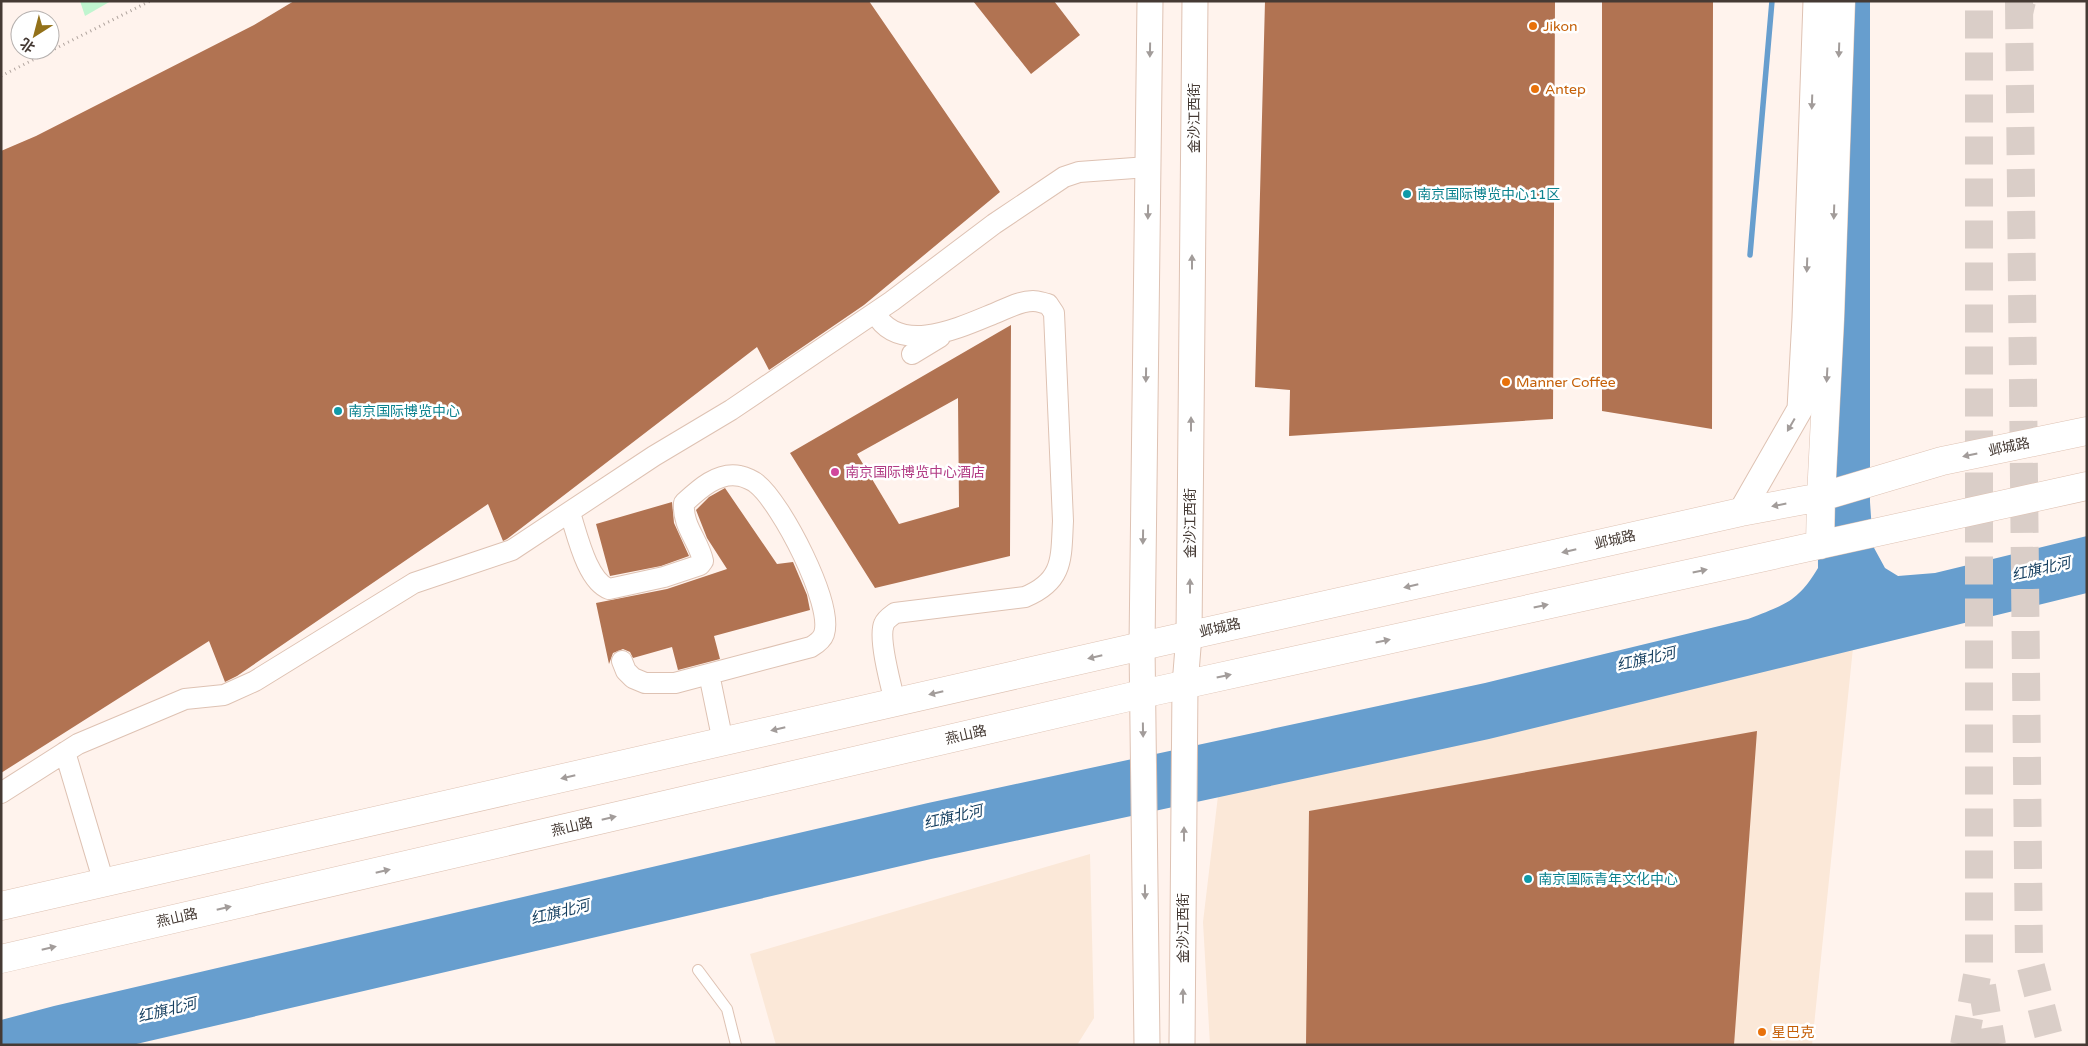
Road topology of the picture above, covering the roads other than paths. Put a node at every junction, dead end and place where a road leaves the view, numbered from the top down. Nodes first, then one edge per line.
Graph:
1 (1150, 1) edge
2 (1195, 1) edge
3 (1816, 1) edge
4 (1840, 1) edge
5 (1148, 168) junction
6 (874, 313) junction
7 (951, 330) junction
8 (912, 354) dead end
9 (2087, 432) edge
10 (2087, 486) edge
11 (1821, 497) junction
12 (1741, 512) junction
13 (570, 513) junction
14 (1820, 545) junction
15 (1189, 635) junction
16 (1142, 646) junction
17 (622, 661) dead end
18 (708, 674) junction
19 (1186, 685) junction
20 (1142, 694) junction
21 (895, 702) junction
22 (723, 742) junction
23 (65, 752) junction
24 (1, 793) edge
25 (104, 883) junction
26 (1, 906) edge
27 (1, 959) edge
28 (698, 970) dead end
29 (736, 1045) edge
30 (1146, 1045) edge
31 (1182, 1045) edge

1 -> 5 street
15 -> 2 street, 金沙江西街
3 -> 12 street
4 -> 11 main road
5 - 6 street
5 -> 16 street
6 - 7 street
6 - 13 street
7 - 8 street
7 - 21 street
9 -> 11 main road, 邺城路
10 - 14 main road
11 -> 12 main road, 邺城路
11 - 14 main road
12 -> 15 main road, 邺城路
13 - 18 street
13 - 23 street
19 -> 14 main road
15 - 16 main road, 邺城路
15 - 19 street, 金沙江西街
16 - 20 street
16 -> 21 main road
17 - 18 street
18 - 22 street
19 - 20 main road
31 -> 19 street, 金沙江西街
27 -> 20 main road, 燕山路
20 -> 30 street
21 -> 22 main road
22 -> 25 main road
23 - 24 street
23 - 25 street
25 - 26 main road
28 - 29 lane

